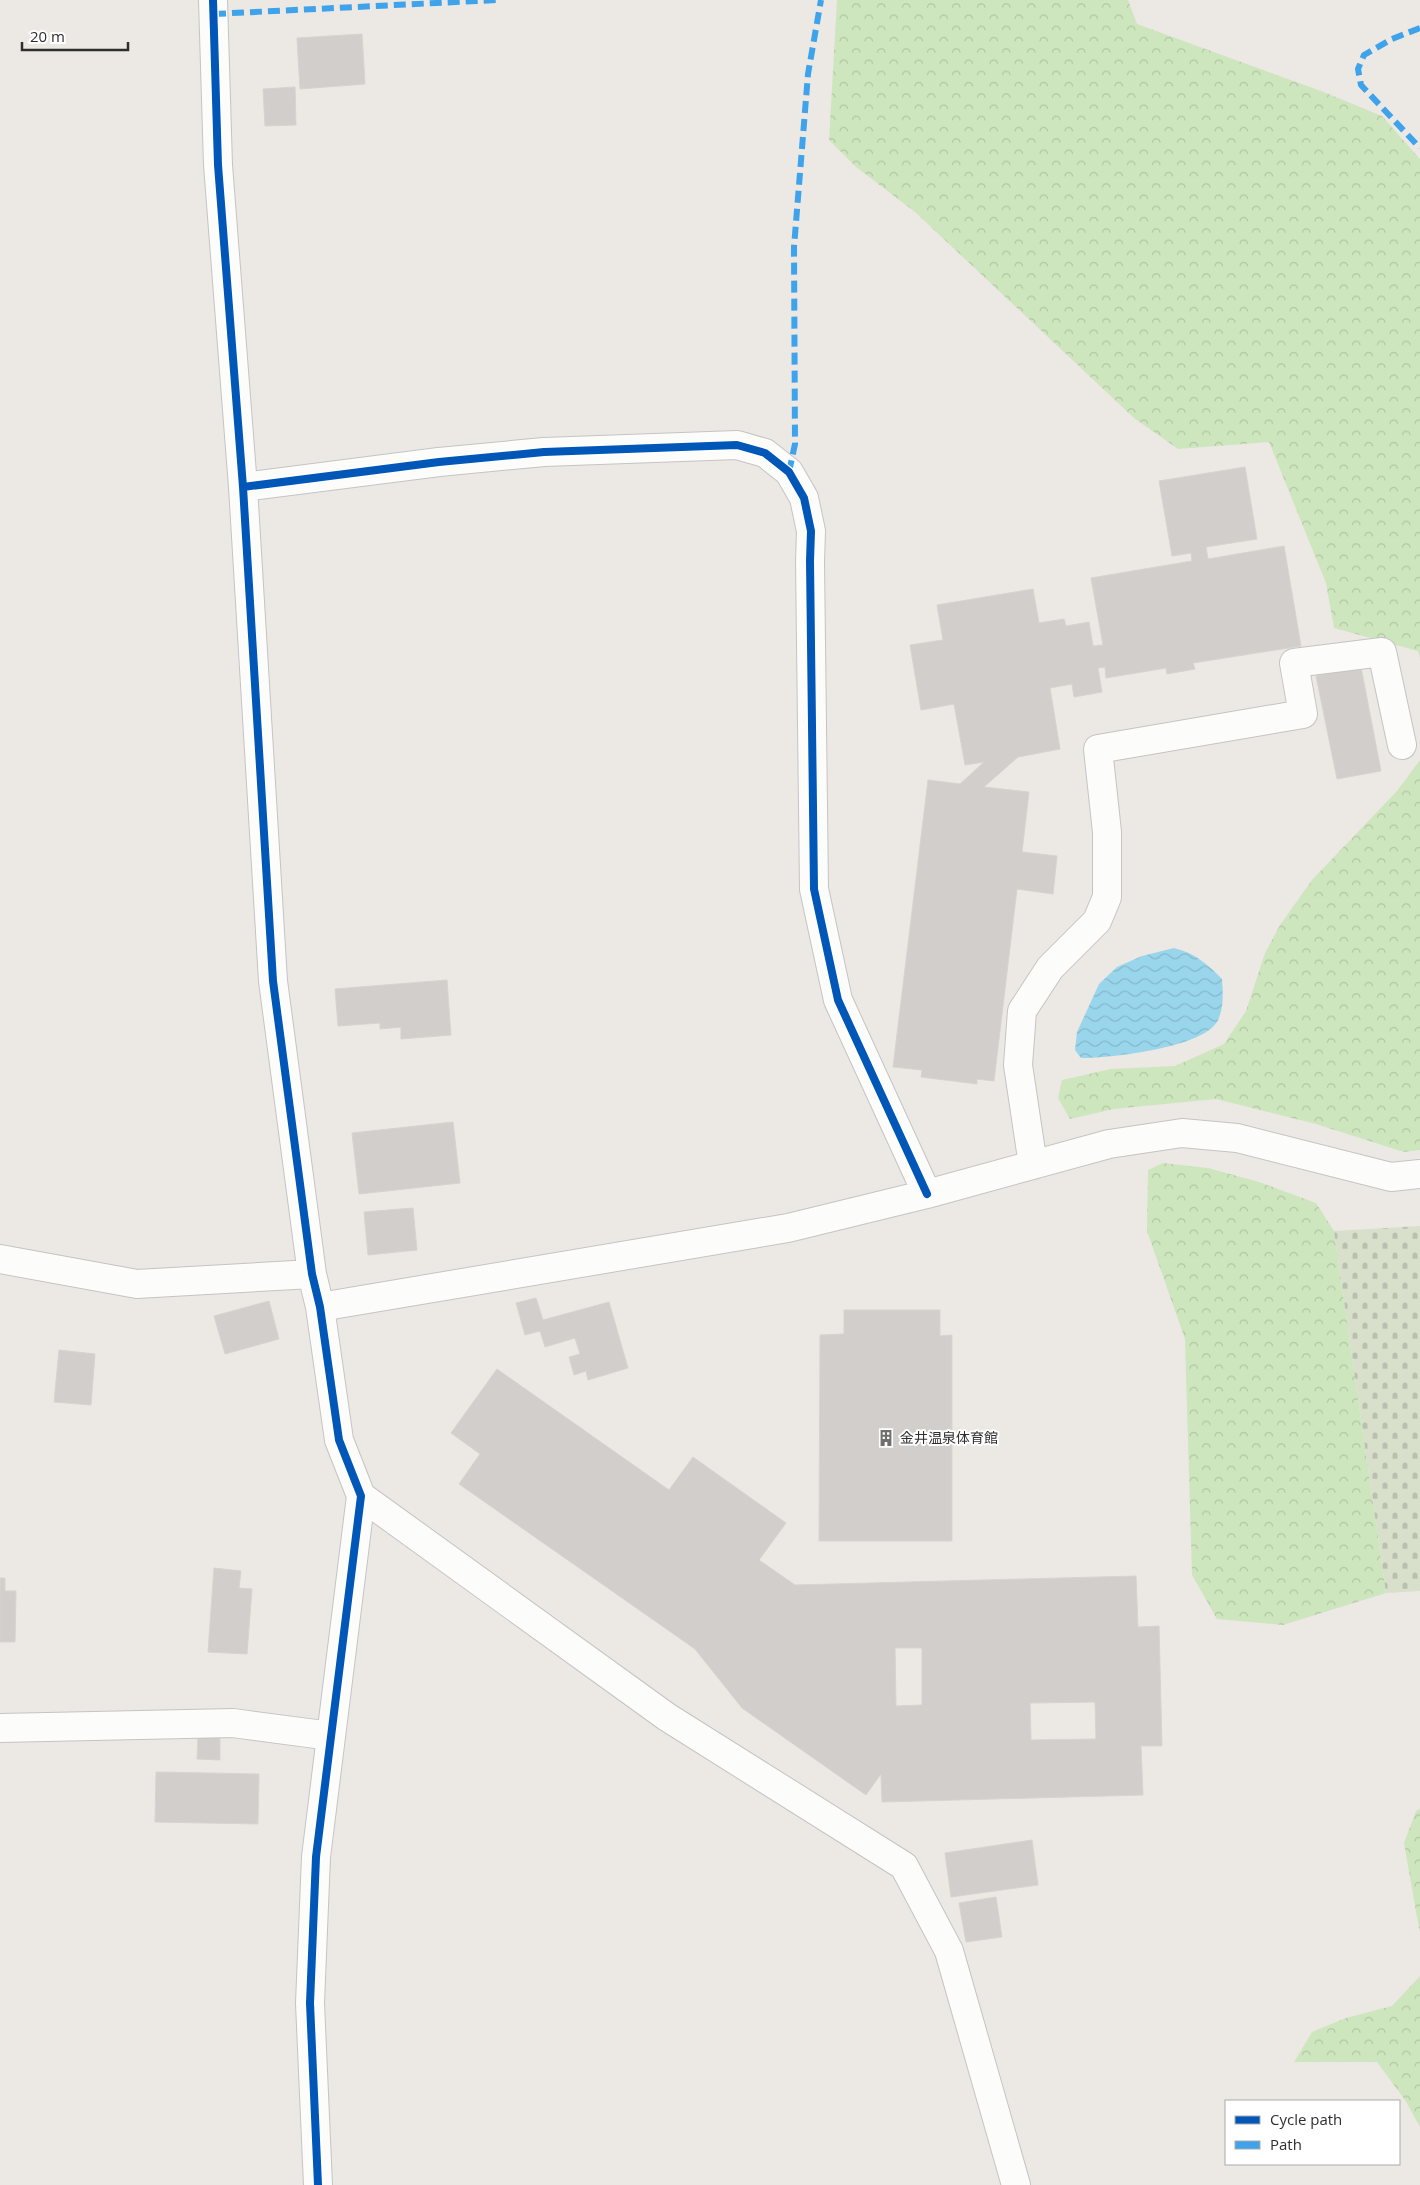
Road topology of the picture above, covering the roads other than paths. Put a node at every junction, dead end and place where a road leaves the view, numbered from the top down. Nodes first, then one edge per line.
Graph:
1 (213, 0) edge
2 (243, 487) junction
3 (1402, 745) dead end
4 (1033, 1165) junction
5 (1420, 1174) edge
6 (927, 1194) junction
7 (0, 1259) edge
8 (312, 1274) junction
9 (320, 1307) junction
10 (361, 1496) junction
11 (0, 1728) edge
12 (331, 1736) junction
13 (318, 2185) edge
14 (1016, 2185) edge

1 - 2 street
2 - 6 street
2 - 8 street
3 - 4 street
4 - 5 street
4 - 6 street
6 - 9 street
7 - 8 street
8 - 9 street
9 - 10 street
10 - 12 street
10 - 14 street
11 - 12 street
12 - 13 street

